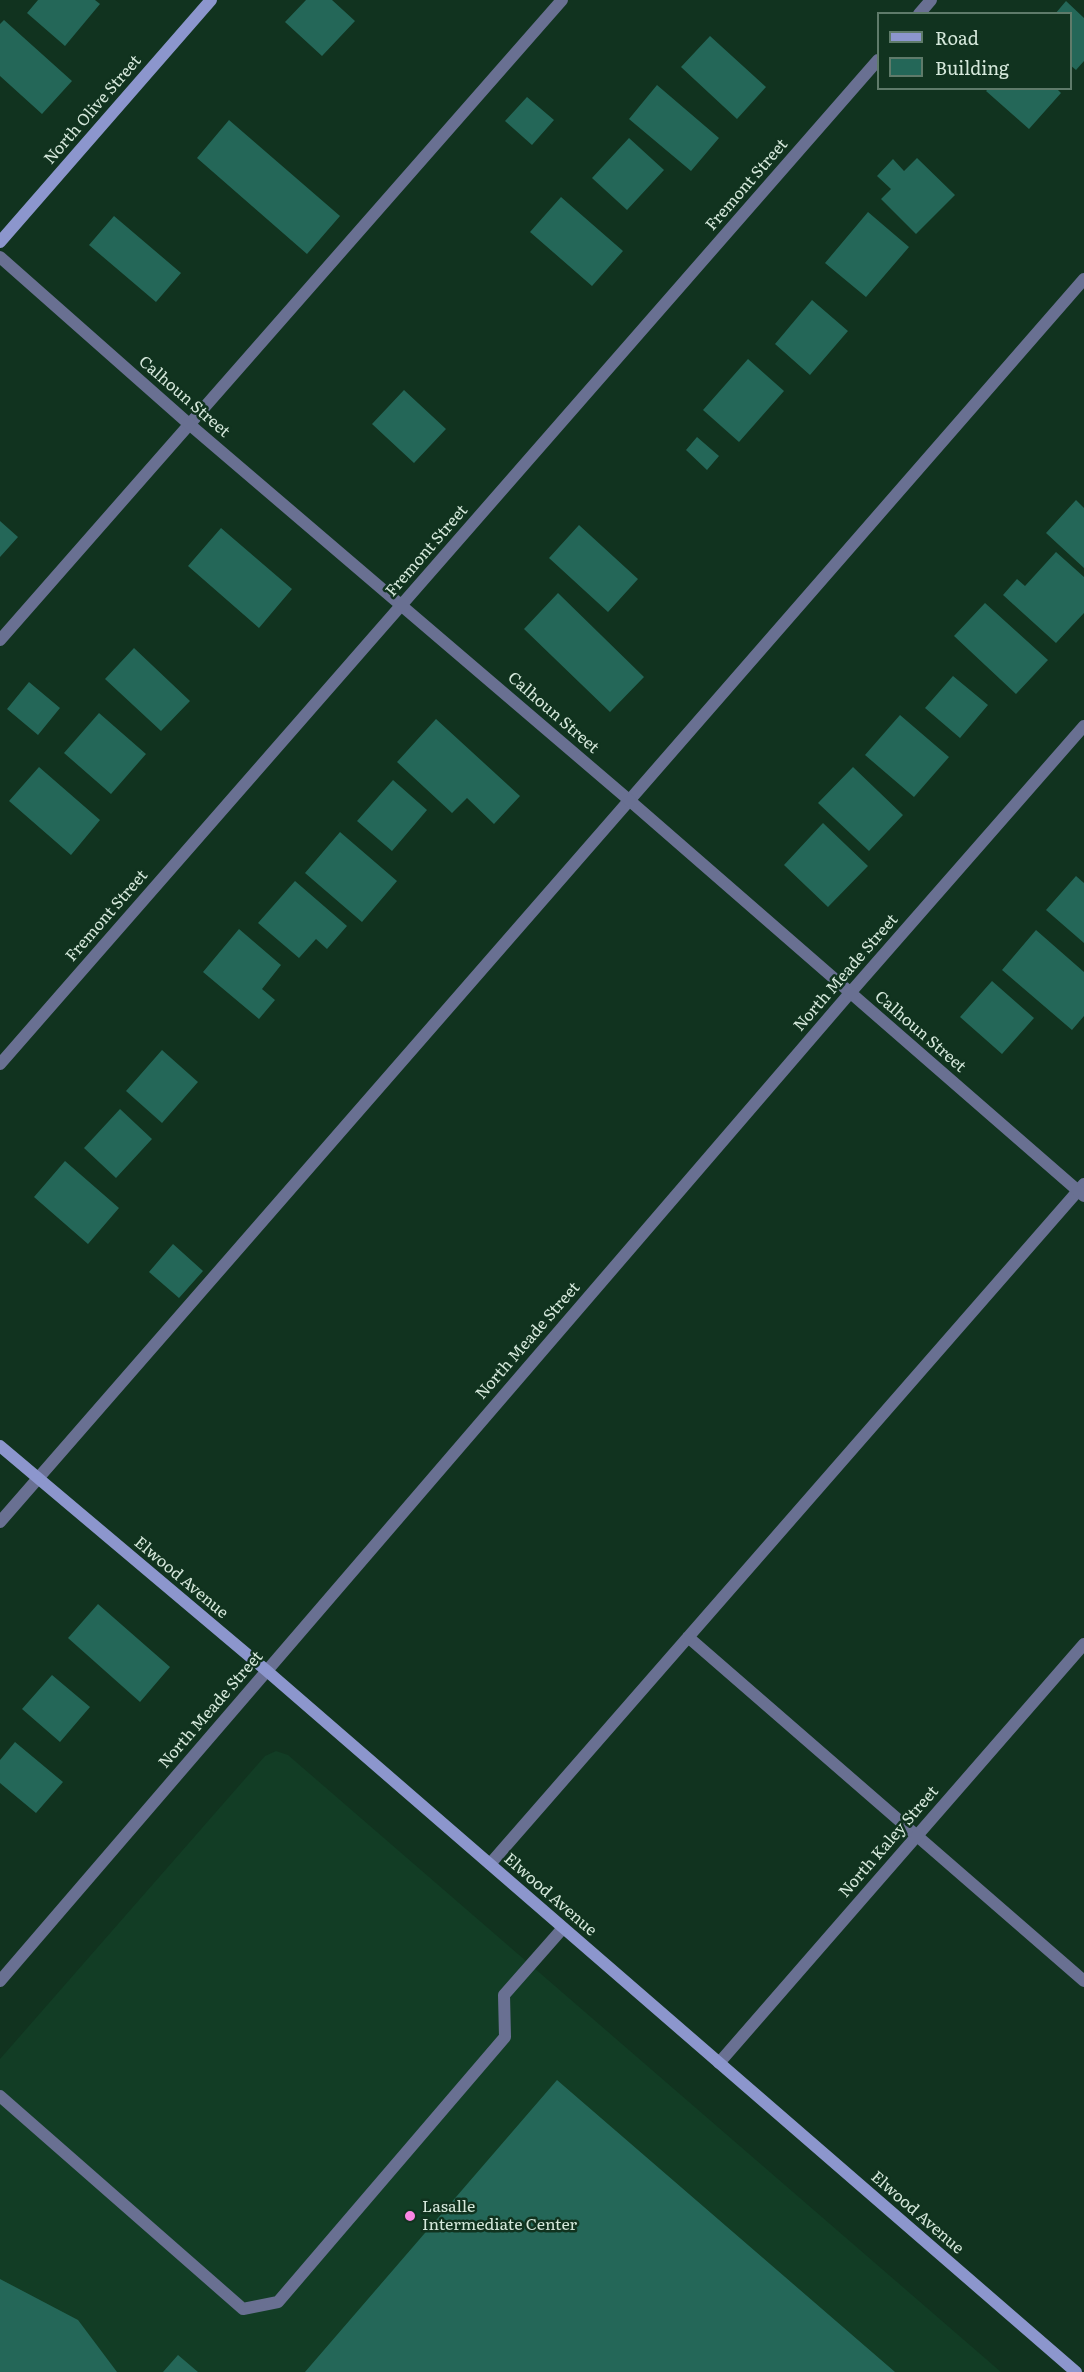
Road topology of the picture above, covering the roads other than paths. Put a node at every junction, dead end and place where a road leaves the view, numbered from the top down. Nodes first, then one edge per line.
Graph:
1 (211, 0) edge
2 (562, 0) edge
3 (931, 0) edge
4 (921, 12) edge
5 (877, 62) edge
6 (0, 242) edge
7 (0, 256) edge
8 (1084, 279) edge
9 (189, 423) junction
10 (403, 605) junction
11 (0, 640) edge
12 (1084, 726) edge
13 (629, 800) junction
14 (850, 993) junction
15 (0, 1064) edge
16 (1082, 1190) edge
17 (0, 1446) edge
18 (38, 1479) junction
19 (0, 1522) edge
20 (688, 1637) junction
21 (1084, 1644) edge
22 (267, 1671) junction
23 (916, 1836) junction
24 (490, 1864) junction
25 (563, 1928) junction
26 (0, 1981) edge
27 (1084, 1981) edge
28 (719, 2063) junction
29 (0, 2096) edge
30 (1076, 2372) edge

1 - 6 street, North Olive Street
2 - 9 street
3 - 4 street
5 - 10 street, Fremont Street
7 - 9 street, Calhoun Street
8 - 13 street
9 - 10 street, Calhoun Street
9 - 11 street
10 - 13 street, Calhoun Street
10 - 15 street, Fremont Street
12 - 14 street, North Meade Street
13 - 14 street, Calhoun Street
13 - 18 street
14 - 16 street, Calhoun Street
14 - 22 street, North Meade Street
16 - 20 street
17 - 18 street, Elwood Avenue
18 - 19 street
18 - 22 street, Elwood Avenue
20 - 23 street
20 - 24 street
21 - 23 street, North Kaley Street
22 - 24 street, Elwood Avenue
22 - 26 street, North Meade Street
23 - 27 street
23 - 28 street, North Kaley Street
24 - 25 street, Elwood Avenue
25 - 28 street, Elwood Avenue
25 - 29 street
28 - 30 street, Elwood Avenue

